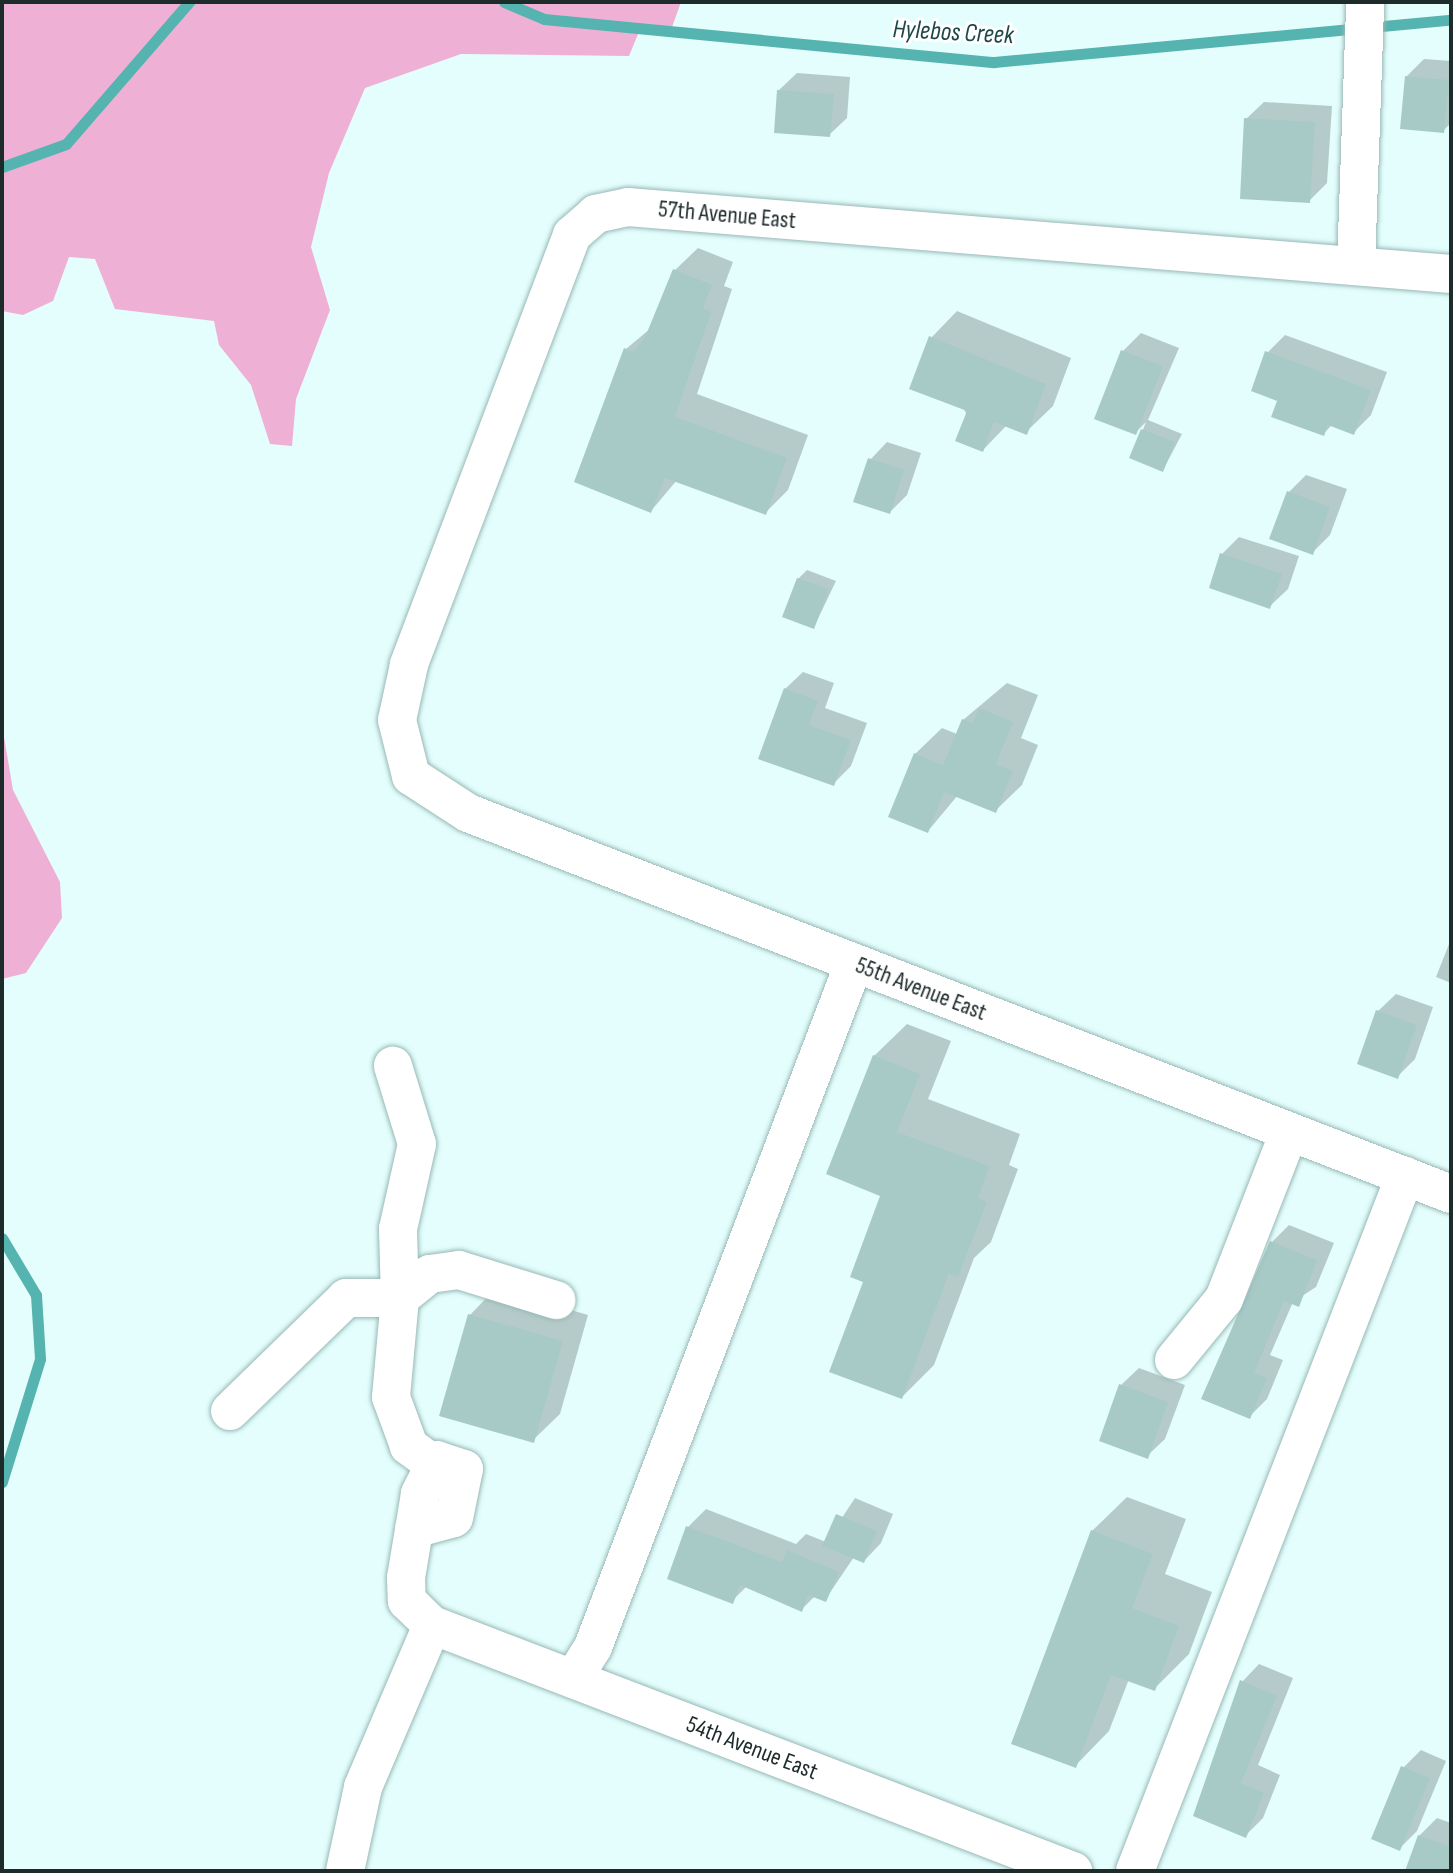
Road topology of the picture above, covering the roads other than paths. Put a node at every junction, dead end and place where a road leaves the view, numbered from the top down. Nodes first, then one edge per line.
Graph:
1 (1365, 2) edge
2 (1356, 266) junction
3 (1451, 274) edge
4 (404, 765) joint
5 (854, 963) junction
6 (393, 1066) dead end
7 (1289, 1132) junction
8 (1405, 1176) junction
9 (1451, 1194) edge
10 (400, 1298) junction
11 (556, 1300) dead end
12 (1174, 1360) dead end
13 (230, 1411) dead end
14 (432, 1625) junction
15 (573, 1679) junction
16 (345, 1871) edge
17 (1073, 1871) edge
18 (1135, 1871) edge

1 - 2 street
2 - 3 street, 57th Avenue East
2 - 4 street, 57th Avenue East
4 - 5 street, 55th Avenue East
5 - 7 street, 55th Avenue East
5 - 15 street
6 - 10 street
7 - 8 street, 55th Avenue East
7 - 12 street
8 - 9 street, 55th Avenue East
8 - 18 street
10 - 11 street
10 - 13 street
10 - 14 street
14 - 15 street, 54th Avenue East
14 - 16 street
15 - 17 street, 54th Avenue East

